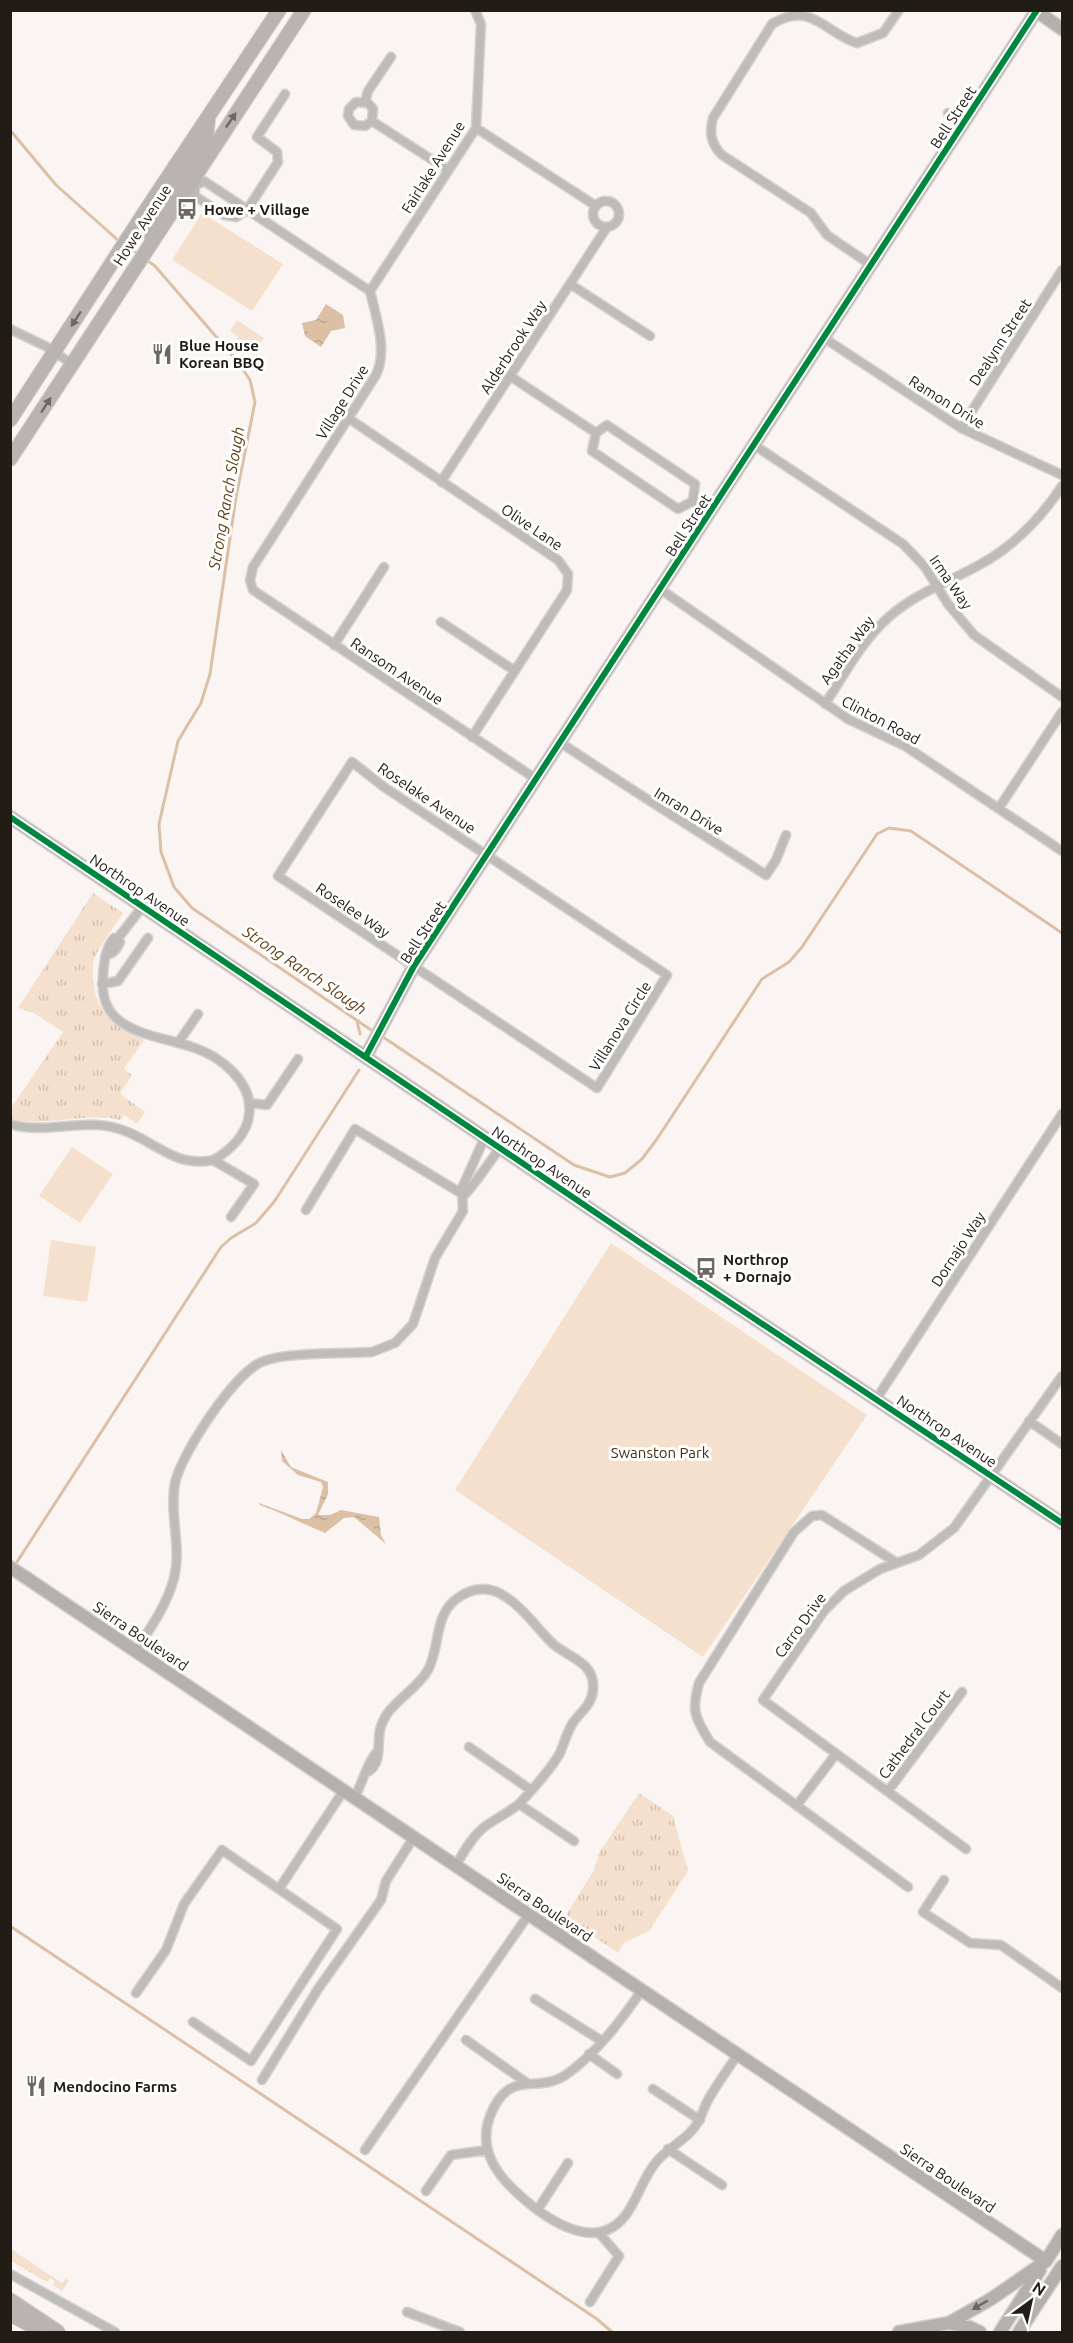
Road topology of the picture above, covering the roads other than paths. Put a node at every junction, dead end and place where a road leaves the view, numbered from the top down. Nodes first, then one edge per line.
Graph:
1 (279, 10) edge
2 (304, 10) edge
3 (475, 10) edge
4 (899, 10) edge
5 (1036, 11) edge
6 (1062, 29) edge
7 (391, 57) dead end
8 (285, 94) dead end
9 (364, 102) junction
10 (948, 113) dead end
11 (208, 119) junction
12 (372, 121) junction
13 (964, 123) junction
14 (476, 128) junction
15 (175, 166) junction
16 (448, 170) junction
17 (192, 185) junction
18 (596, 206) junction
19 (247, 210) junction
20 (607, 227) junction
21 (149, 243) junction
22 (871, 265) junction
23 (1062, 270) edge
24 (570, 284) junction
25 (370, 291) junction
26 (10, 329) edge
27 (650, 336) dead end
28 (824, 338) junction
29 (54, 352) junction
30 (72, 364) junction
31 (510, 376) junction
32 (348, 418) junction
33 (10, 420) edge
34 (961, 428) junction
35 (596, 433) junction
36 (754, 445) junction
37 (10, 459) edge
38 (1062, 475) edge
39 (441, 482) junction
40 (1062, 486) edge
41 (693, 501) junction
42 (710, 512) junction
43 (384, 567) dead end
44 (250, 580) joint
45 (937, 587) junction
46 (660, 589) junction
47 (441, 622) dead end
48 (334, 645) junction
49 (515, 671) junction
50 (1062, 698) edge
51 (825, 704) junction
52 (1062, 712) edge
53 (472, 736) junction
54 (561, 742) junction
55 (536, 779) junction
56 (999, 808) junction
57 (10, 817) edge
58 (786, 835) dead end
59 (1062, 850) edge
60 (487, 855) junction
61 (278, 876) joint
62 (143, 906) junction
63 (148, 938) dead end
64 (414, 966) junction
65 (102, 984) junction
66 (198, 1014) dead end
67 (178, 1043) junction
68 (366, 1056) junction
69 (298, 1059) dead end
70 (250, 1103) junction
71 (1062, 1114) edge
72 (10, 1124) edge
73 (485, 1137) junction
74 (500, 1147) junction
75 (213, 1160) junction
76 (474, 1173) junction
77 (464, 1195) junction
78 (306, 1210) dead end
79 (231, 1217) dead end
80 (1062, 1376) edge
81 (877, 1398) junction
82 (1029, 1421) junction
83 (1062, 1444) edge
84 (992, 1476) junction
85 (1062, 1523) edge
86 (897, 1563) junction
87 (13, 1569) edge
88 (136, 1650) junction
89 (962, 1692) dead end
90 (469, 1747) dead end
91 (836, 1754) junction
92 (531, 1790) junction
93 (888, 1791) junction
94 (349, 1794) junction
95 (519, 1804) junction
96 (797, 1805) junction
97 (414, 1837) junction
98 (574, 1841) dead end
99 (966, 1849) dead end
100 (456, 1865) junction
101 (944, 1880) dead end
102 (908, 1887) dead end
103 (279, 1889) junction
104 (529, 1914) junction
105 (1062, 1988) edge
106 (642, 1990) junction
107 (136, 1993) dead end
108 (535, 1999) dead end
109 (193, 2022) dead end
110 (466, 2040) dead end
111 (602, 2041) junction
112 (589, 2054) junction
113 (738, 2054) junction
114 (617, 2074) dead end
115 (262, 2080) dead end
116 (528, 2083) junction
117 (653, 2089) dead end
118 (700, 2120) junction
119 (668, 2149) junction
120 (366, 2150) dead end
121 (487, 2150) junction
122 (568, 2163) dead end
123 (722, 2185) dead end
124 (426, 2191) dead end
125 (538, 2210) junction
126 (599, 2233) junction
127 (1062, 2235) edge
128 (1046, 2261) junction
129 (1062, 2269) edge
130 (10, 2274) edge
131 (10, 2300) edge
132 (590, 2302) dead end
133 (407, 2312) dead end
134 (10, 2314) edge
135 (44, 2323) junction
136 (949, 2323) junction
137 (10, 2325) edge
138 (22, 2332) edge
139 (58, 2332) edge
140 (115, 2332) edge
141 (460, 2332) edge
142 (899, 2332) edge
143 (980, 2332) edge
144 (1000, 2332) edge
145 (1019, 2332) edge

1 - 11 main road, Howe Avenue
17 -> 2 main road, Howe Avenue
3 - 14 street, Fairlake Avenue
4 - 22 street
5 - 6 street
5 - 13 street, Bell Street
7 - 9 street
8 - 19 street
9 - 12 street
9 - 12 street
10 - 13 street
11 - 15 main road, Howe Avenue
11 - 17 main road
12 - 16 street
13 - 22 street, Bell Street
14 - 16 street, Fairlake Avenue
14 - 18 street, Alderbrook Way
15 - 21 main road
15 -> 29 main road, Howe Avenue
16 - 25 street, Fairlake Avenue
17 - 19 street
17 - 19 street
17 - 21 main road, Howe Avenue
18 - 20 street, Alderbrook Way
18 - 20 street, Alderbrook Way
19 - 25 street
20 - 24 street, Alderbrook Way
21 - 30 main road, Howe Avenue
22 - 28 street, Bell Street
23 - 34 street, Dealynn Street
24 - 27 street
24 - 31 street, Alderbrook Way
25 - 32 street, Village Drive
26 - 29 street
28 - 34 street, Ramon Drive
28 - 36 street, Bell Street
29 - 30 street
29 - 33 main road, Howe Avenue
37 -> 30 main road, Howe Avenue
31 - 35 street
31 - 39 street, Alderbrook Way
32 - 39 street, Olive Lane
32 - 44 street, Village Drive
34 - 38 street, Ramon Drive
35 - 41 street
35 - 41 street
36 - 42 street, Bell Street
36 - 45 street, Irma Way
39 - 49 street, Olive Lane
40 - 45 street, Agatha Way
41 - 42 street
42 - 46 street, Bell Street
43 - 48 street
44 - 48 street, Ransom Avenue
45 - 50 street, Irma Way
45 - 51 street, Agatha Way
46 - 51 street, Clinton Road
46 - 54 street, Bell Street
47 - 49 street
48 - 53 street, Ransom Avenue
49 - 53 street, Olive Lane
51 - 56 street, Clinton Road
52 - 56 street
53 - 55 street, Ransom Avenue
54 - 55 street, Bell Street
54 - 58 street, Imran Drive
55 - 60 street, Bell Street
56 - 59 street, Clinton Road
57 - 62 street, Northrop Avenue
60 - 61 street, Roselake Avenue
60 - 64 street, Bell Street
60 - 64 street, Villanova Circle
61 - 64 street, Roselee Way
62 - 65 street
62 - 68 street, Northrop Avenue
63 - 65 street
64 - 68 street, Bell Street
65 - 67 street
66 - 67 street
67 - 70 street
68 - 73 street, Northrop Avenue
69 - 70 street
70 - 75 street
71 - 81 street, Dornajo Way
72 - 75 street
73 - 74 street, Northrop Avenue
73 - 76 street
74 - 76 street
74 - 81 street, Northrop Avenue
75 - 79 street
76 - 77 street
77 - 78 street
77 - 88 street
80 - 82 street, Carro Drive
81 - 84 street, Northrop Avenue
82 - 83 street
82 - 84 street, Carro Drive
84 - 85 street, Northrop Avenue
84 - 86 street, Carro Drive
86 - 91 street, Carro Drive
86 - 96 street
87 - 88 street, Sierra Boulevard
88 - 94 street, Sierra Boulevard
89 - 93 street, Cathedral Court
90 - 92 street
91 - 93 street, Carro Drive
91 - 96 street
92 - 94 street
92 - 95 street
93 - 99 street, Carro Drive
94 - 97 street, Sierra Boulevard
94 - 103 street
95 - 98 street
95 - 100 street
96 - 102 street
97 - 100 street, Sierra Boulevard
97 - 115 street
100 - 104 street, Sierra Boulevard
101 - 105 street
103 - 107 street
103 - 109 street
104 - 106 street, Sierra Boulevard
104 - 120 street
106 - 111 street
106 - 113 street, Sierra Boulevard
108 - 111 street
110 - 116 street
111 - 112 street
112 - 114 street
112 - 116 street
113 - 118 street
113 - 128 street, Sierra Boulevard
116 - 121 street
117 - 118 street
118 - 119 street
119 - 123 street
119 - 126 street
121 - 124 street
121 - 125 street
122 - 125 street
125 - 126 street
126 - 132 street
127 - 128 street
128 - 129 street, Sierra Boulevard
128 -> 136 street
128 - 144 street
129 - 145 street
130 - 140 street
131 - 135 main road
133 - 141 street
134 - 135 main road
135 - 139 main road
136 - 142 street
136 - 143 street
137 - 138 main road

